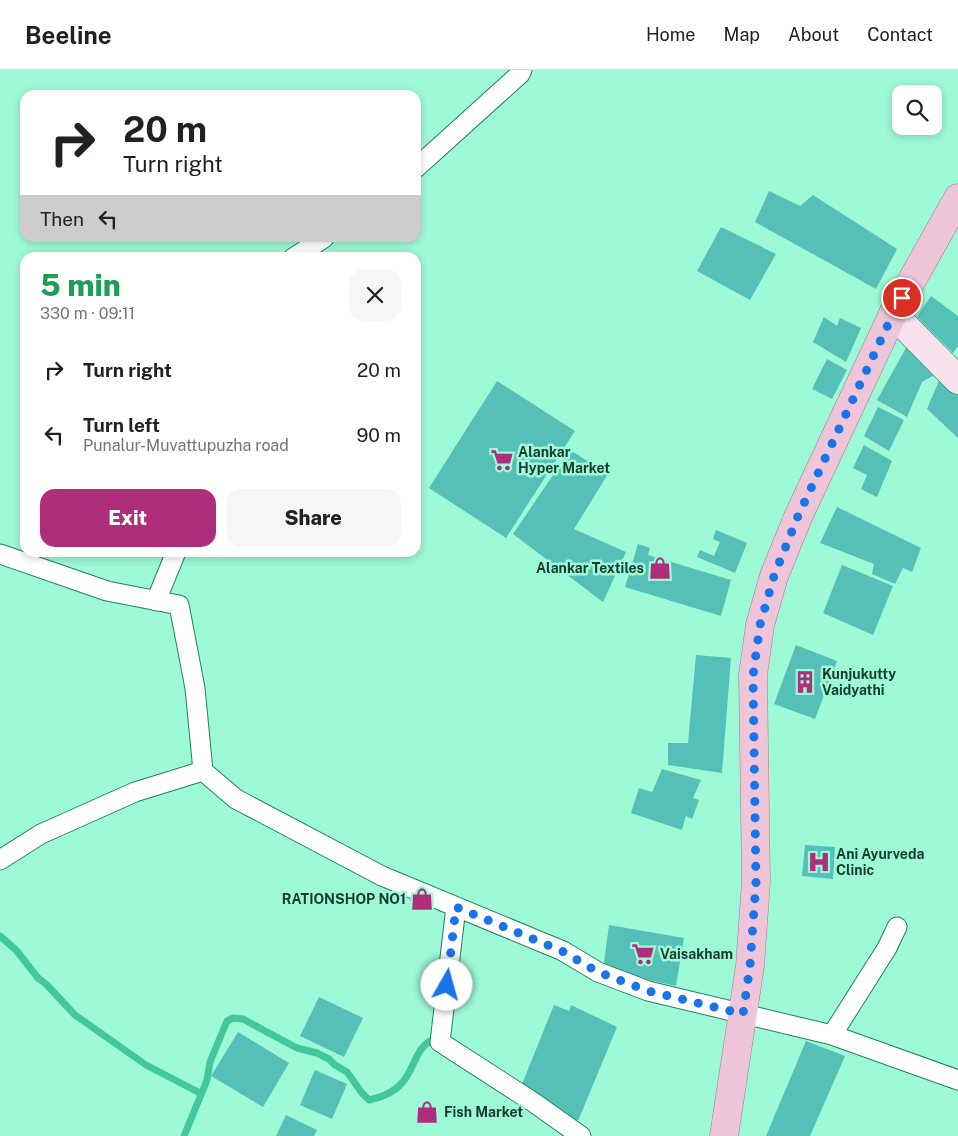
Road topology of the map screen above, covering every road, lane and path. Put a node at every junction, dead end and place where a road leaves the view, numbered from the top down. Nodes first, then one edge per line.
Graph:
1 (522, 70) edge
2 (421, 163) edge
3 (958, 198) edge
4 (318, 242) edge
5 (302, 252) edge
6 (893, 314) junction
7 (958, 380) edge
8 (0, 554) edge
9 (174, 557) edge
10 (156, 601) junction
11 (203, 771) junction
12 (0, 860) edge
13 (456, 907) junction
14 (897, 927) dead end
15 (743, 1014) junction
16 (832, 1035) junction
17 (958, 1080) edge
18 (582, 1136) edge
19 (724, 1136) edge

1 - 2 street
3 - 6 main road
4 - 5 street
6 - 7 main road
6 - 15 main road
8 - 10 street
9 - 10 street
10 - 11 street
11 - 12 street
11 - 13 street
13 - 15 street
13 - 18 street
14 - 16 street
15 - 16 street
15 - 19 main road
16 - 17 street

